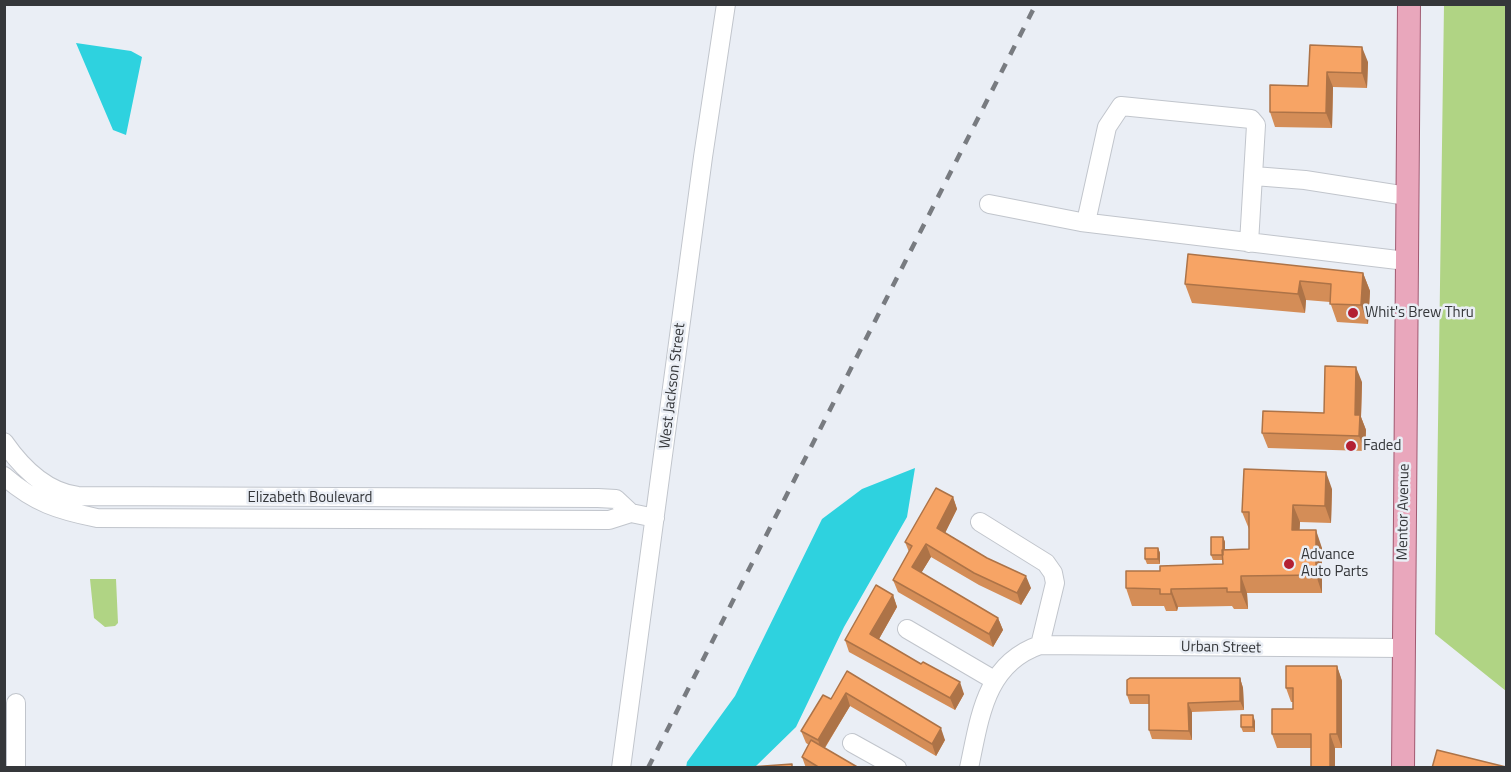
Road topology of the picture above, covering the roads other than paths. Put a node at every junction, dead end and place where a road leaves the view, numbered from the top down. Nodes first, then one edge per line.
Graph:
1 (726, 4) edge
2 (1409, 4) edge
3 (1254, 176) junction
4 (1407, 196) junction
5 (989, 204) dead end
6 (1086, 222) junction
7 (1249, 243) junction
8 (1406, 261) junction
9 (4, 442) edge
10 (11, 465) edge
11 (4, 476) edge
12 (631, 513) junction
13 (655, 518) junction
14 (980, 522) dead end
15 (907, 628) dead end
16 (1040, 645) junction
17 (1402, 648) junction
18 (994, 680) junction
19 (15, 703) dead end
20 (852, 743) dead end
21 (16, 768) edge
22 (621, 768) edge
23 (897, 768) edge
24 (969, 768) edge
25 (1403, 768) edge

1 - 13 street, West Jackson Street
2 - 4 main road, Mentor Avenue
3 - 4 street
3 - 6 street
3 - 7 street
4 - 8 main road, Mentor Avenue
5 - 6 street
6 - 7 street
7 - 8 street
8 - 17 main road, Mentor Avenue
9 - 10 street, Elizabeth Boulevard
10 - 12 street, Elizabeth Boulevard
11 - 12 street, Elizabeth Boulevard
12 - 13 street, Elizabeth Boulevard
13 - 22 street, West Jackson Street
14 - 16 street
15 - 18 street
16 - 17 street, Urban Street
16 - 18 street
17 - 25 main road, Mentor Avenue
18 - 24 street
19 - 21 street
20 - 23 street

